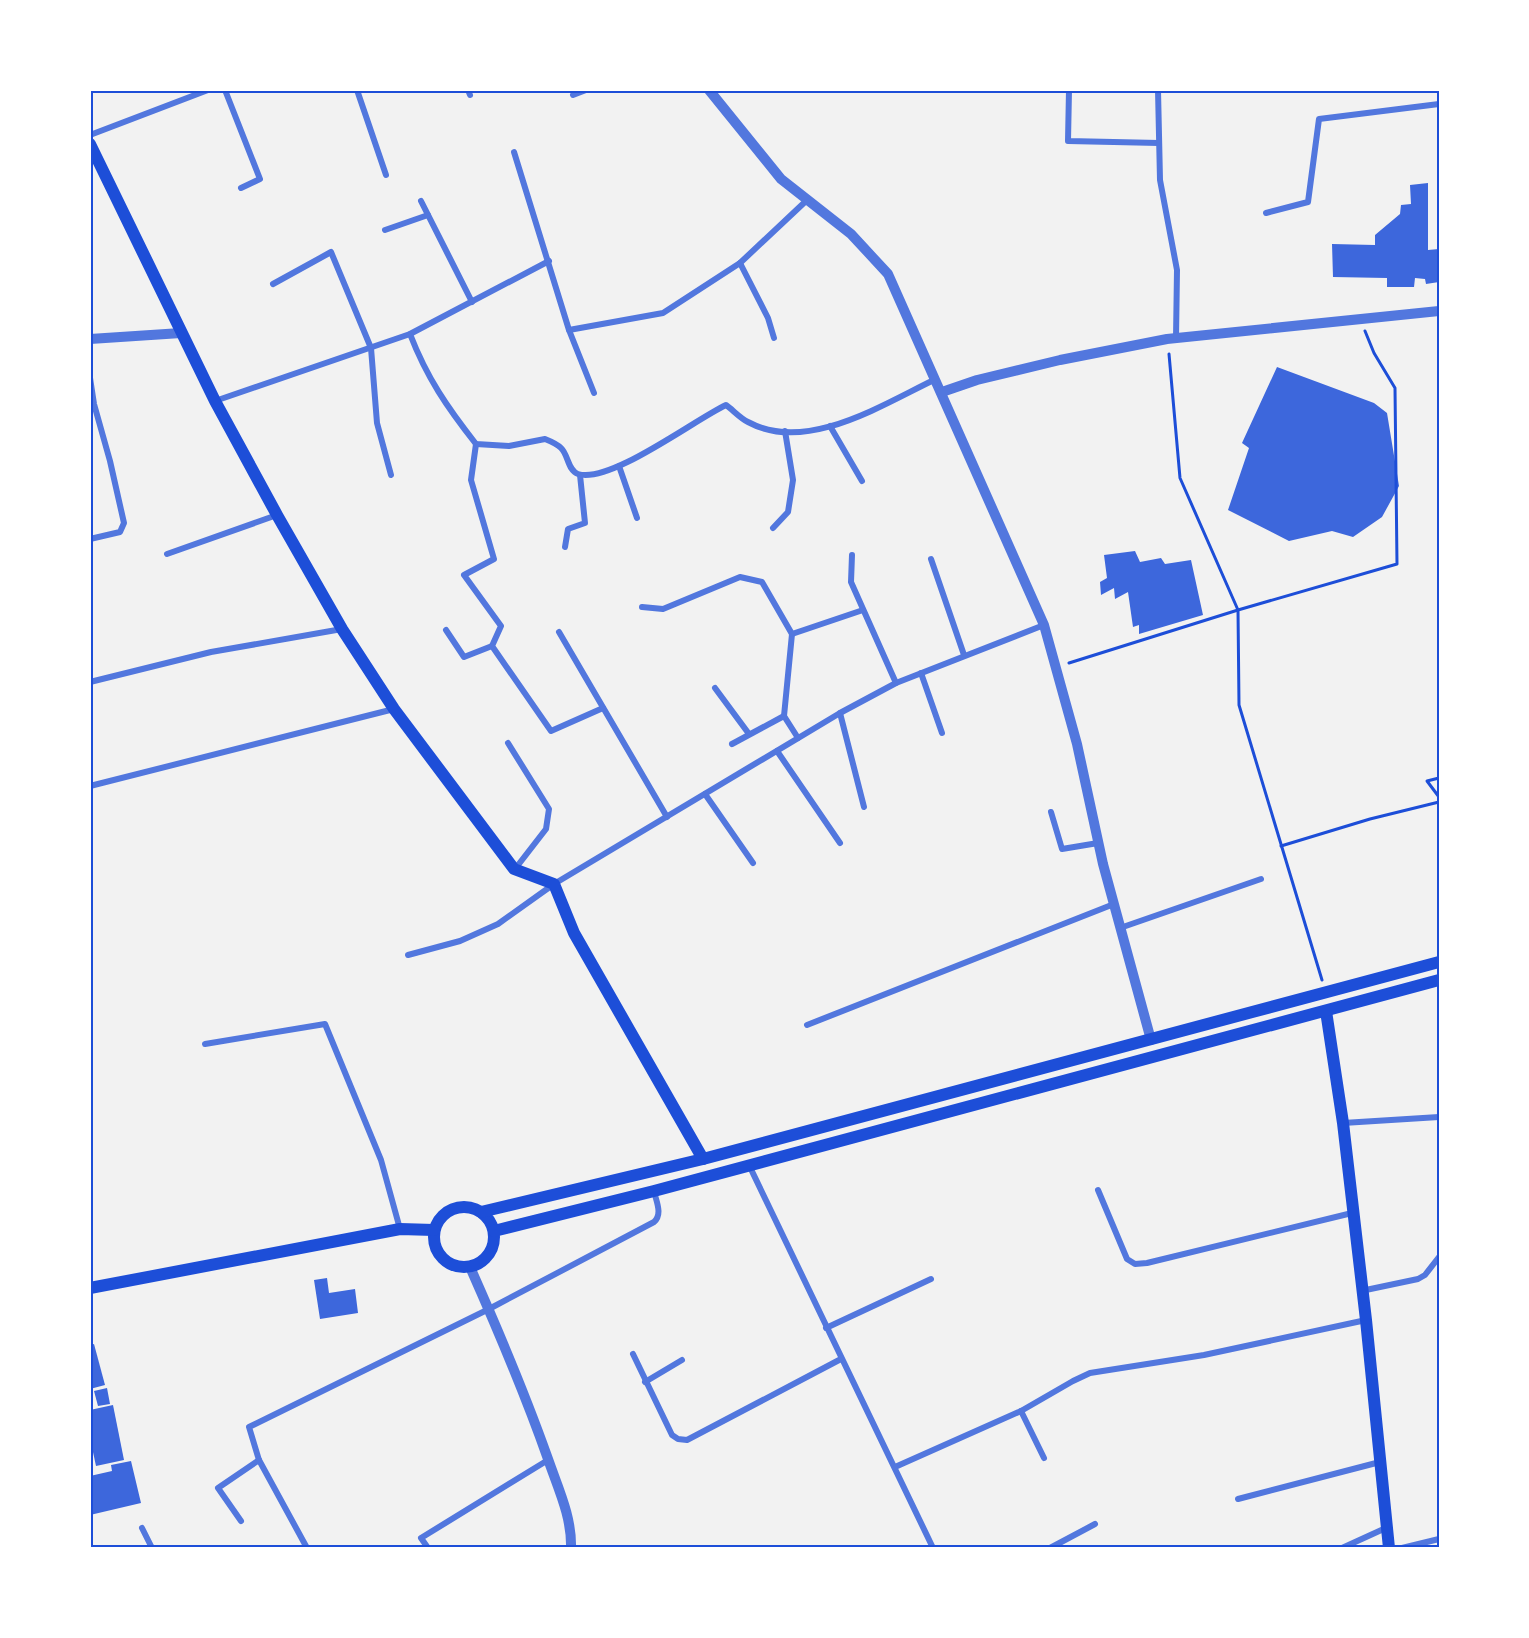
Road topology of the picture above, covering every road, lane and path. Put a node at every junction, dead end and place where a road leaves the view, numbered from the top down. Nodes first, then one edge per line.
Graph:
1 (208, 90) edge
2 (225, 90) edge
3 (357, 90) edge
4 (586, 90) edge
5 (709, 90) edge
6 (1069, 90) edge
7 (1158, 90) edge
8 (573, 94) dead end
9 (1439, 104) edge
10 (90, 135) edge
11 (1159, 143) junction
12 (90, 144) edge
13 (514, 152) dead end
14 (386, 175) dead end
15 (241, 188) dead end
16 (421, 201) dead end
17 (806, 201) junction
18 (1266, 213) dead end
19 (428, 215) junction
20 (385, 230) dead end
21 (549, 261) junction
22 (740, 263) junction
23 (273, 284) dead end
24 (472, 302) junction
25 (1439, 311) edge
26 (1360, 318) junction
27 (569, 330) junction
28 (182, 333) junction
29 (410, 334) junction
30 (774, 338) dead end
31 (1172, 338) junction
32 (90, 339) edge
33 (371, 348) junction
34 (90, 378) edge
35 (936, 379) junction
36 (942, 392) junction
37 (594, 393) dead end
38 (215, 401) junction
39 (830, 426) junction
40 (785, 431) junction
41 (476, 444) junction
42 (619, 466) junction
43 (391, 475) dead end
44 (580, 475) junction
45 (862, 481) dead end
46 (277, 515) junction
47 (637, 518) dead end
48 (773, 528) dead end
49 (90, 539) edge
50 (565, 547) dead end
51 (167, 554) dead end
52 (852, 555) dead end
53 (931, 559) dead end
54 (642, 607) dead end
55 (863, 610) junction
56 (1238, 610) junction
57 (1044, 625) junction
58 (342, 629) junction
59 (446, 630) dead end
60 (559, 632) dead end
61 (792, 634) junction
62 (492, 646) junction
63 (964, 655) junction
64 (1056, 667) junction
65 (921, 673) junction
66 (90, 682) edge
67 (896, 683) junction
68 (715, 688) dead end
69 (603, 708) junction
70 (394, 709) junction
71 (840, 713) junction
72 (784, 716) junction
73 (942, 733) dead end
74 (749, 734) junction
75 (798, 738) junction
76 (507, 743) dead end
77 (732, 744) dead end
78 (777, 751) junction
79 (1439, 778) edge
80 (90, 786) edge
81 (705, 794) junction
82 (1439, 797) edge
83 (1439, 802) edge
84 (864, 807) dead end
85 (1051, 812) dead end
86 (667, 817) junction
87 (840, 843) dead end
88 (1098, 843) junction
89 (1281, 846) junction
90 (753, 863) dead end
91 (514, 869) junction
92 (1261, 879) dead end
93 (554, 884) junction
94 (1113, 904) junction
95 (1120, 928) junction
96 (408, 955) dead end
97 (1439, 962) edge
98 (1439, 980) edge
99 (1326, 993) junction
100 (1326, 1011) junction
101 (807, 1025) dead end
102 (1151, 1040) junction
103 (206, 1044) dead end
104 (1439, 1116) edge
105 (1343, 1123) junction
106 (703, 1159) junction
107 (748, 1164) junction
108 (1098, 1190) dead end
109 (654, 1191) junction
110 (481, 1212) junction
111 (1352, 1213) junction
112 (400, 1229) junction
113 (434, 1230) junction
114 (494, 1231) junction
115 (1439, 1257) edge
116 (470, 1267) junction
117 (931, 1279) dead end
118 (90, 1288) edge
119 (1361, 1291) junction
120 (489, 1309) junction
121 (1366, 1320) junction
122 (826, 1328) junction
123 (633, 1354) dead end
124 (841, 1359) junction
125 (682, 1360) dead end
126 (645, 1382) junction
127 (1021, 1411) junction
128 (1044, 1458) dead end
129 (259, 1460) junction
130 (548, 1460) junction
131 (1380, 1461) junction
132 (895, 1467) junction
133 (1238, 1499) dead end
134 (241, 1521) dead end
135 (1095, 1524) dead end
136 (1388, 1527) junction
137 (142, 1528) dead end
138 (1439, 1539) edge
139 (573, 1546) edge
140 (152, 1548) edge
141 (307, 1548) edge
142 (428, 1548) edge
143 (933, 1548) edge
144 (1050, 1548) edge
145 (1342, 1548) edge
146 (1389, 1548) edge
147 (1402, 1548) edge

1 - 10 street
2 - 15 street
3 - 14 street
4 - 8 street
5 - 17 street
6 - 11 street
7 - 11 street
9 - 18 street
11 - 31 street
12 - 28 main road
13 - 21 street
16 - 19 street
17 - 22 street
17 - 35 street
19 - 20 street
19 - 24 street
21 - 24 street
21 - 27 street
22 - 27 street
22 - 30 street
23 - 33 street
24 - 29 street
25 - 26 street
26 - 31 street
26 - 56 path
27 - 37 street
28 - 32 street
28 - 38 main road
29 - 33 street
29 - 41 street
31 - 36 street
31 - 56 path
33 - 38 street
33 - 43 street
34 - 49 street
35 - 36 street
35 - 39 street
36 - 57 street
38 - 46 main road
39 - 40 street
39 - 45 street
40 - 42 street
40 - 48 street
41 - 44 street
41 - 62 street
42 - 44 street
42 - 47 street
44 - 50 street
46 - 51 street
46 - 58 main road
52 - 55 street
53 - 63 street
54 - 61 street
55 - 61 street
55 - 67 street
56 - 64 path
56 - 89 path
57 - 63 street
57 - 64 street
58 - 66 street
58 - 70 main road
59 - 62 street
60 - 69 street
61 - 72 street
62 - 69 street
63 - 65 street
64 - 88 street
65 - 67 street
65 - 73 street
67 - 71 street
68 - 74 street
69 - 86 street
70 - 80 street
70 - 91 main road
71 - 75 street
71 - 84 street
72 - 74 street
72 - 75 street
74 - 77 street
75 - 78 street
76 - 91 street
78 - 81 street
78 - 87 street
79 - 82 path
81 - 86 street
81 - 90 street
83 - 89 path
85 - 88 street
86 - 93 street
88 - 94 street
89 - 99 path
91 - 93 main road
92 - 95 street
93 - 96 street
93 - 106 main road
94 - 95 street
94 - 101 street
95 - 102 street
97 - 99 main road
98 - 100 main road
99 - 102 main road
100 - 105 main road
100 - 107 main road
102 - 106 main road
103 - 112 street
104 - 105 street
105 - 111 main road
106 - 110 main road
107 - 109 main road
107 - 122 street
108 - 111 street
109 - 114 main road
109 - 120 street
110 - 113 main road
110 - 114 main road
111 - 119 main road
112 - 113 main road
112 - 118 main road
113 - 116 main road
114 - 116 main road
115 - 119 street
116 - 120 street
117 - 122 street
119 - 121 main road
120 - 129 street
120 - 130 street
121 - 127 street
121 - 131 main road
122 - 124 street
123 - 126 street
124 - 126 street
124 - 132 street
125 - 126 street
127 - 128 street
127 - 132 street
129 - 134 street
129 - 141 street
130 - 139 street
130 - 142 street
131 - 133 street
131 - 136 main road
132 - 143 street
135 - 144 street
136 - 145 street
136 - 146 main road
137 - 140 street
138 - 147 street

